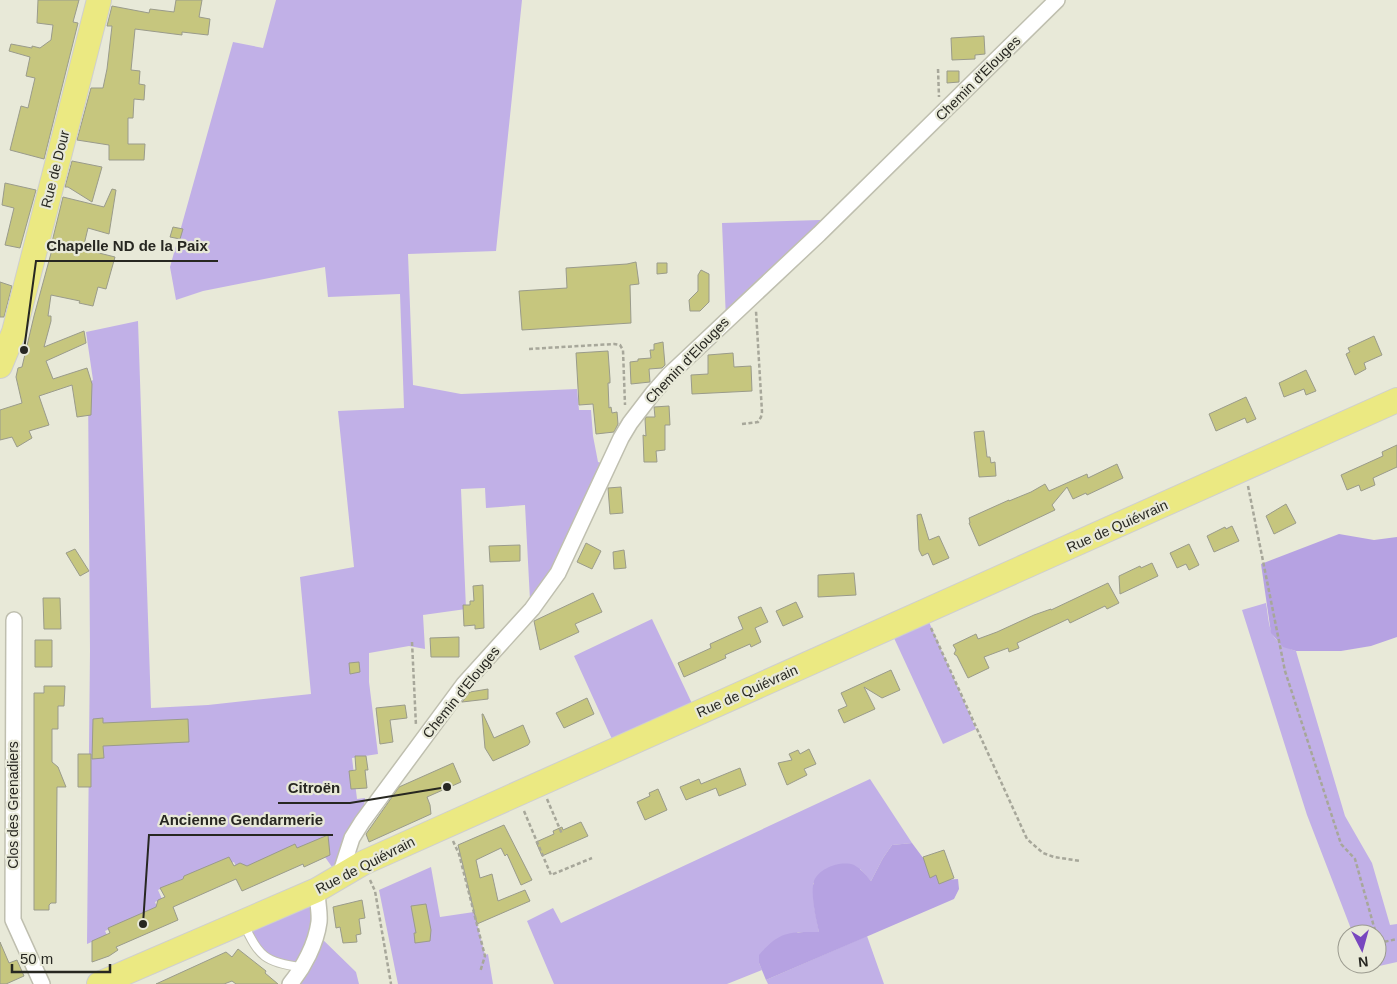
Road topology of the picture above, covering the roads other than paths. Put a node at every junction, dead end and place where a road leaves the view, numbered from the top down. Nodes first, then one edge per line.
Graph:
1 (98, 0) edge
2 (1057, 0) edge
3 (0, 366) edge
4 (1397, 400) edge
5 (1397, 412) edge
6 (14, 620) dead end
7 (331, 884) junction
8 (243, 922) junction
9 (301, 967) junction
10 (42, 984) edge
11 (99, 984) edge
12 (290, 984) edge

1 - 3 main road, Rue de Dour
2 - 7 street, Chemin d'Elouges
4 - 7 main road, Rue de Quiévrain
5 - 7 main road, Rue de Quiévrain
6 - 10 street, Clos des Grenadiers
7 - 8 main road, Rue de Quiévrain
7 - 9 street
8 - 9 lane
8 - 11 main road, Rue de Quiévrain
9 - 12 street

